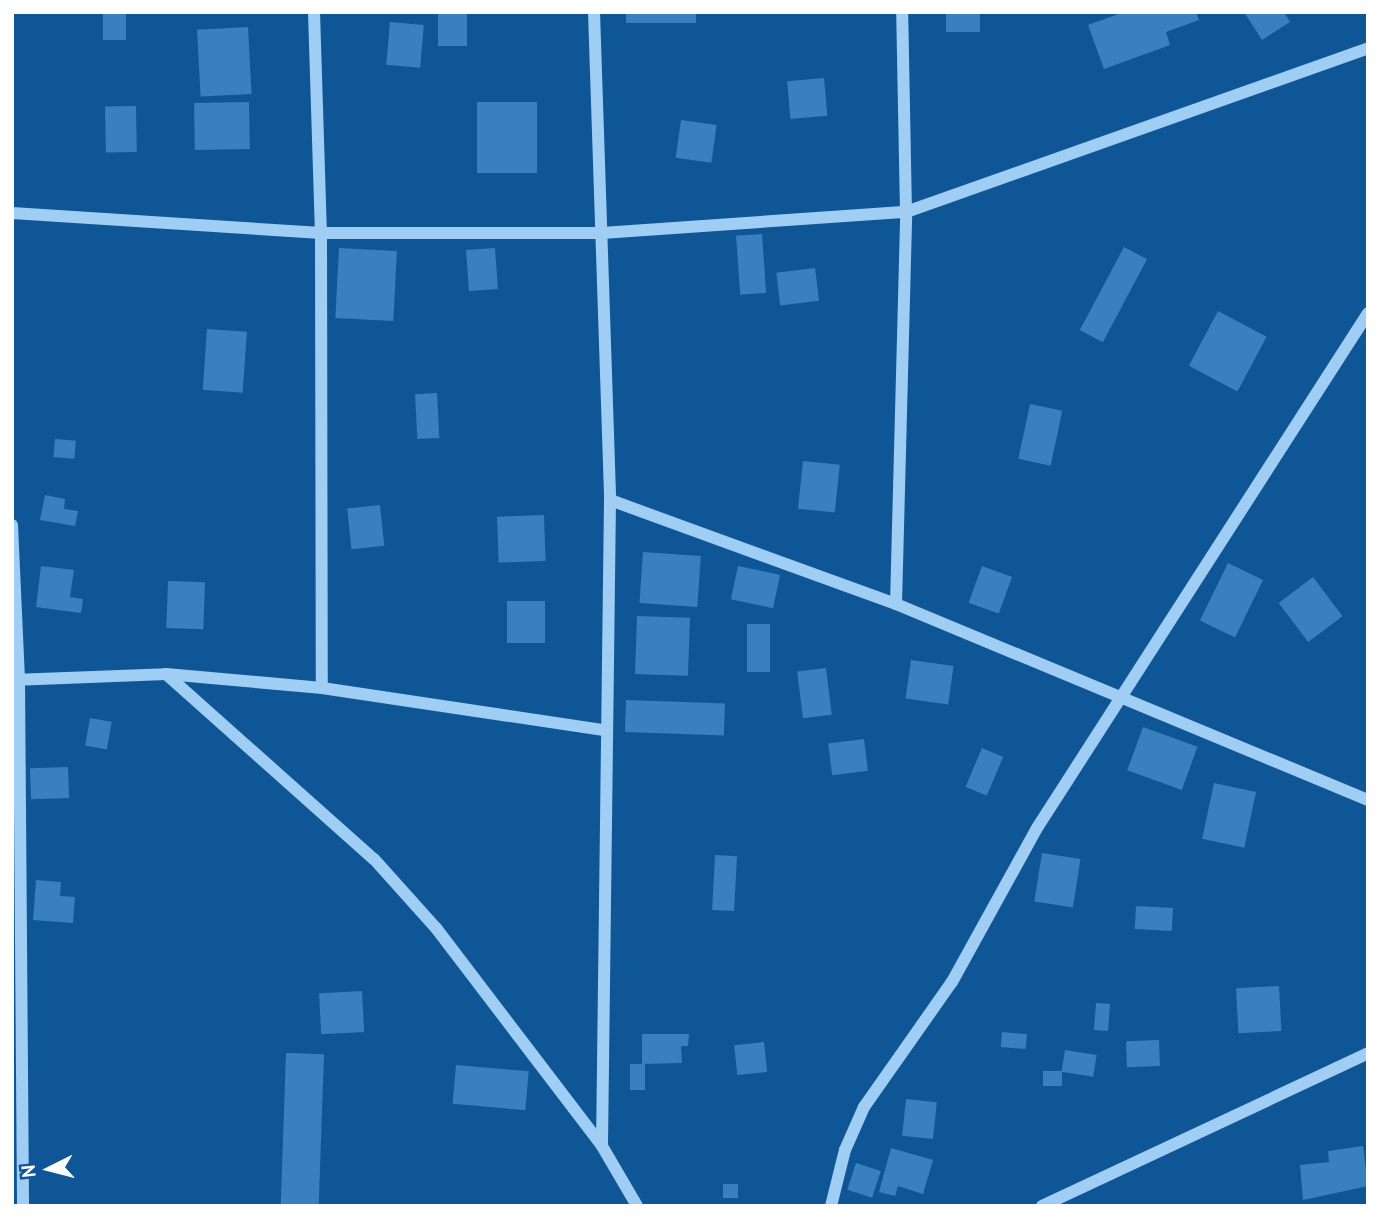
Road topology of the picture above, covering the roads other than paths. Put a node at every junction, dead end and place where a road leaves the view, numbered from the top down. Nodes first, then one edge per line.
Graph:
1 (314, 12) edge
2 (594, 12) edge
3 (902, 12) edge
4 (1368, 48) edge
5 (906, 212) junction
6 (12, 213) edge
7 (321, 233) junction
8 (602, 233) junction
9 (1368, 313) edge
10 (610, 500) junction
11 (12, 525) edge
12 (896, 604) junction
13 (166, 674) junction
14 (15, 680) edge
15 (322, 688) junction
16 (1118, 700) junction
17 (604, 730) junction
18 (1368, 800) edge
19 (1368, 1053) edge
20 (602, 1146) junction
21 (23, 1206) edge
22 (638, 1206) edge
23 (831, 1206) edge
24 (1042, 1206) edge

1 - 7 street
2 - 8 street
3 - 5 street
4 - 5 street
5 - 8 street
5 - 12 street
6 - 7 street
7 - 8 street
7 - 15 street
8 - 10 street
9 - 16 street
10 - 12 street
10 - 17 street
11 - 14 street
12 - 16 street
13 - 14 street
13 - 15 street
13 - 20 street
14 - 21 street
15 - 17 street
16 - 18 street
16 - 23 street
17 - 20 street
19 - 24 street
20 - 22 street

